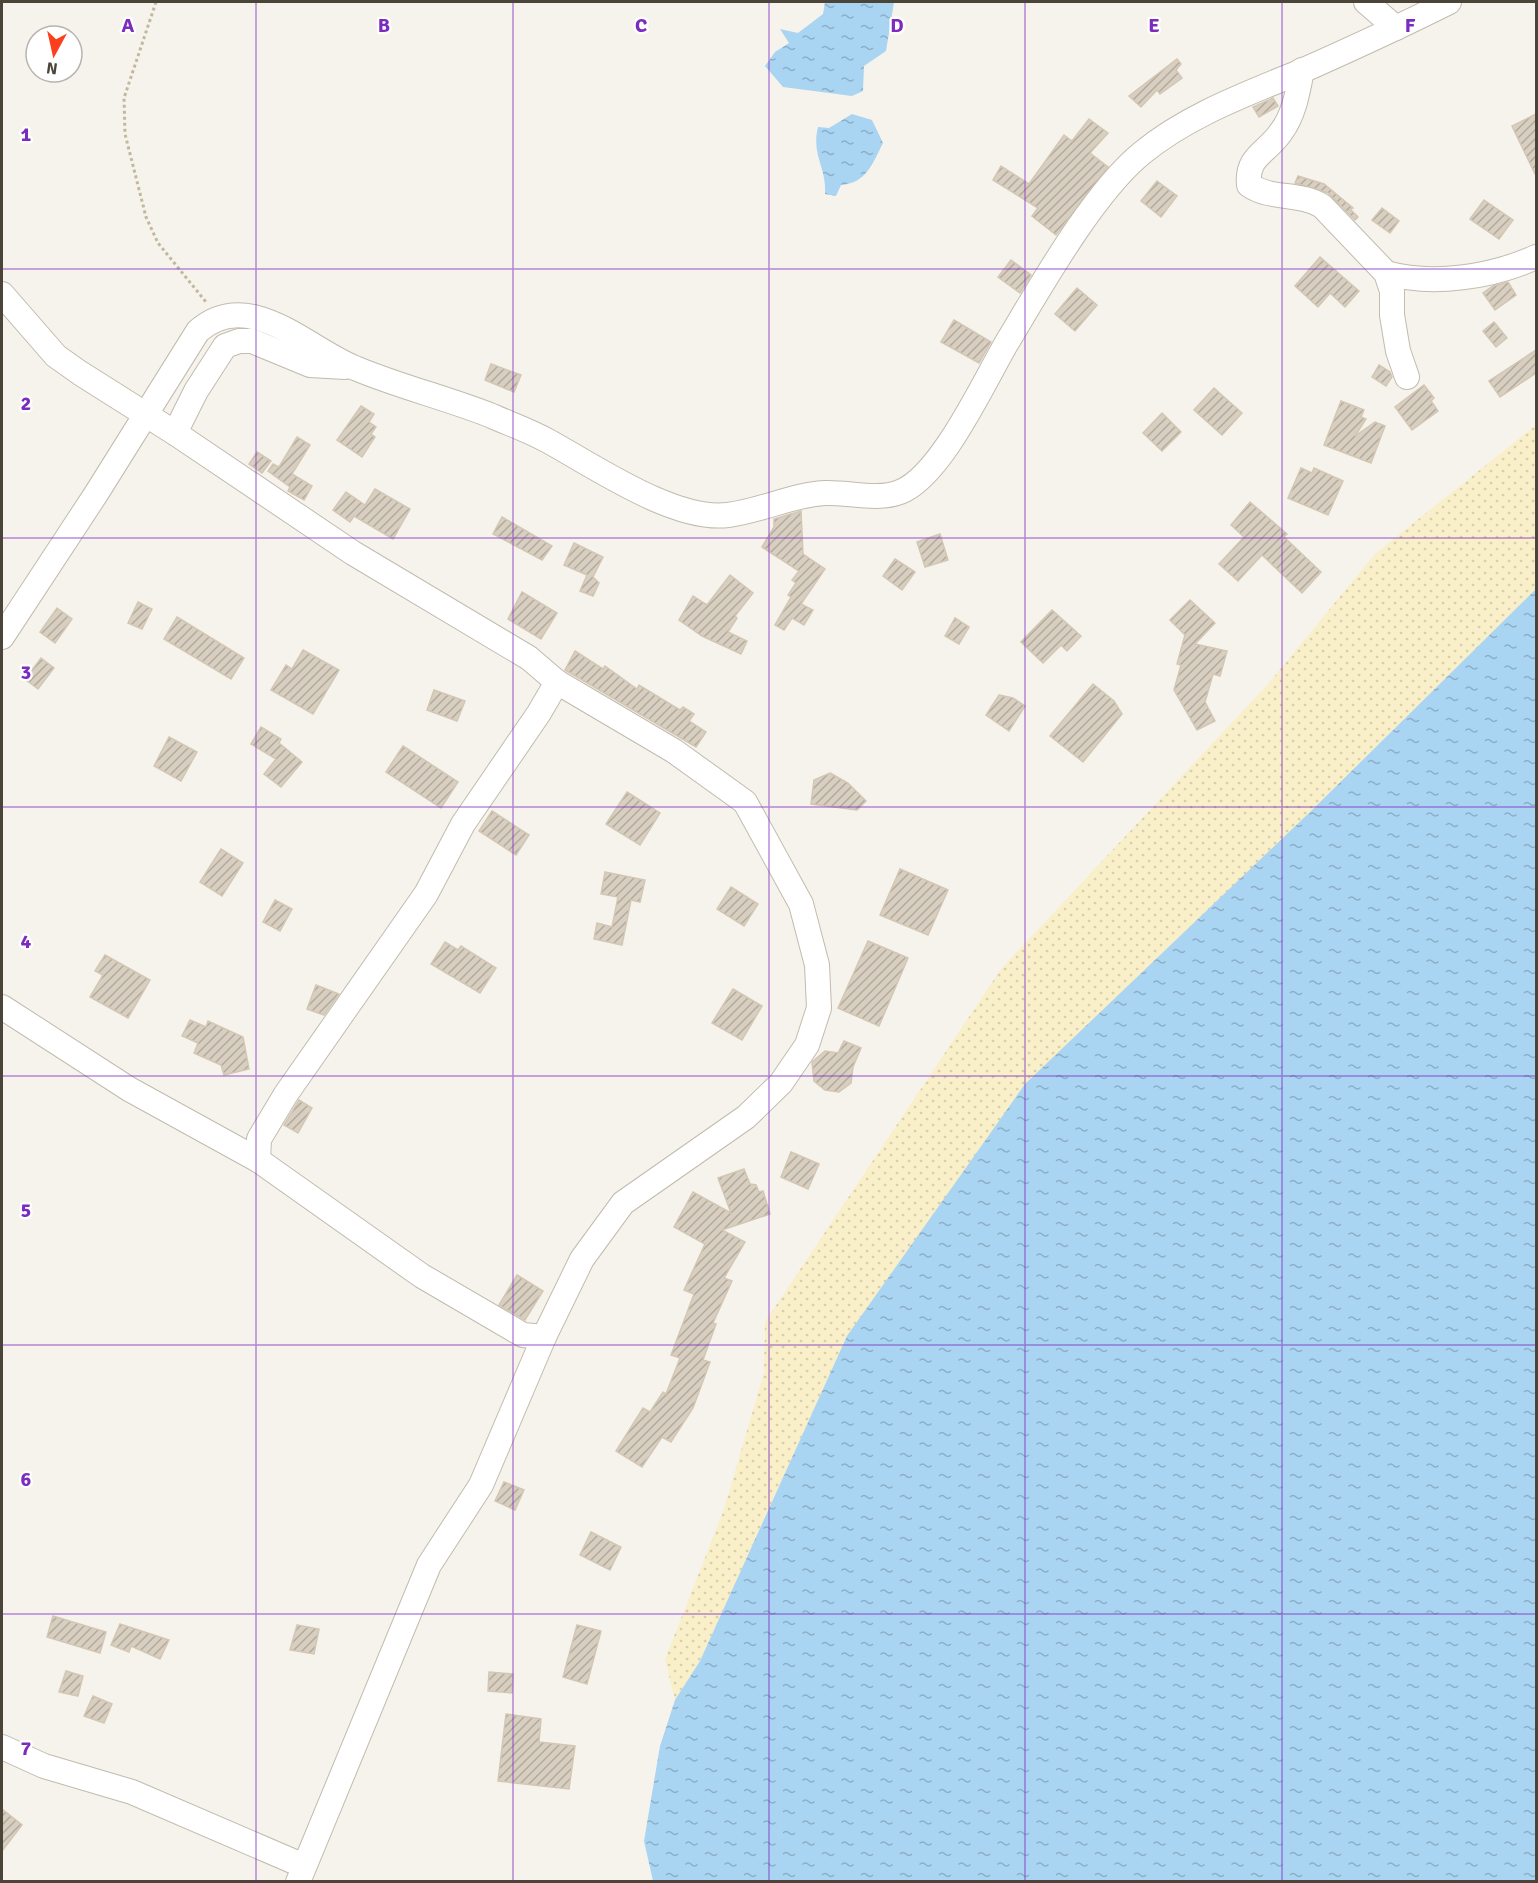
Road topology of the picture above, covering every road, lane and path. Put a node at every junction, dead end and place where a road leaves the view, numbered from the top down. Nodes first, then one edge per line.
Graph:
1 (156, 2) edge
2 (1366, 2) edge
3 (1449, 2) edge
4 (1396, 28) junction
5 (1302, 70) junction
6 (1536, 257) edge
7 (1386, 273) junction
8 (2, 294) edge
9 (213, 318) junction
10 (219, 355) junction
11 (351, 367) junction
12 (1407, 377) dead end
13 (146, 414) junction
14 (175, 432) junction
15 (2, 638) edge
16 (557, 682) junction
17 (2, 1007) edge
18 (258, 1160) junction
19 (544, 1336) junction
20 (2, 1747) edge
21 (301, 1874) edge

1 - 9 path
2 - 4 street
3 - 4 street
4 - 5 street
5 - 7 street
5 - 11 street
6 - 7 street
7 - 12 street
8 - 13 street
9 - 10 street
9 - 11 street
9 - 13 street
10 - 11 street
10 - 14 street
13 - 14 street
13 - 15 street
14 - 16 street
16 - 18 street
16 - 19 street
17 - 18 street
18 - 19 street
19 - 21 street
20 - 21 street

